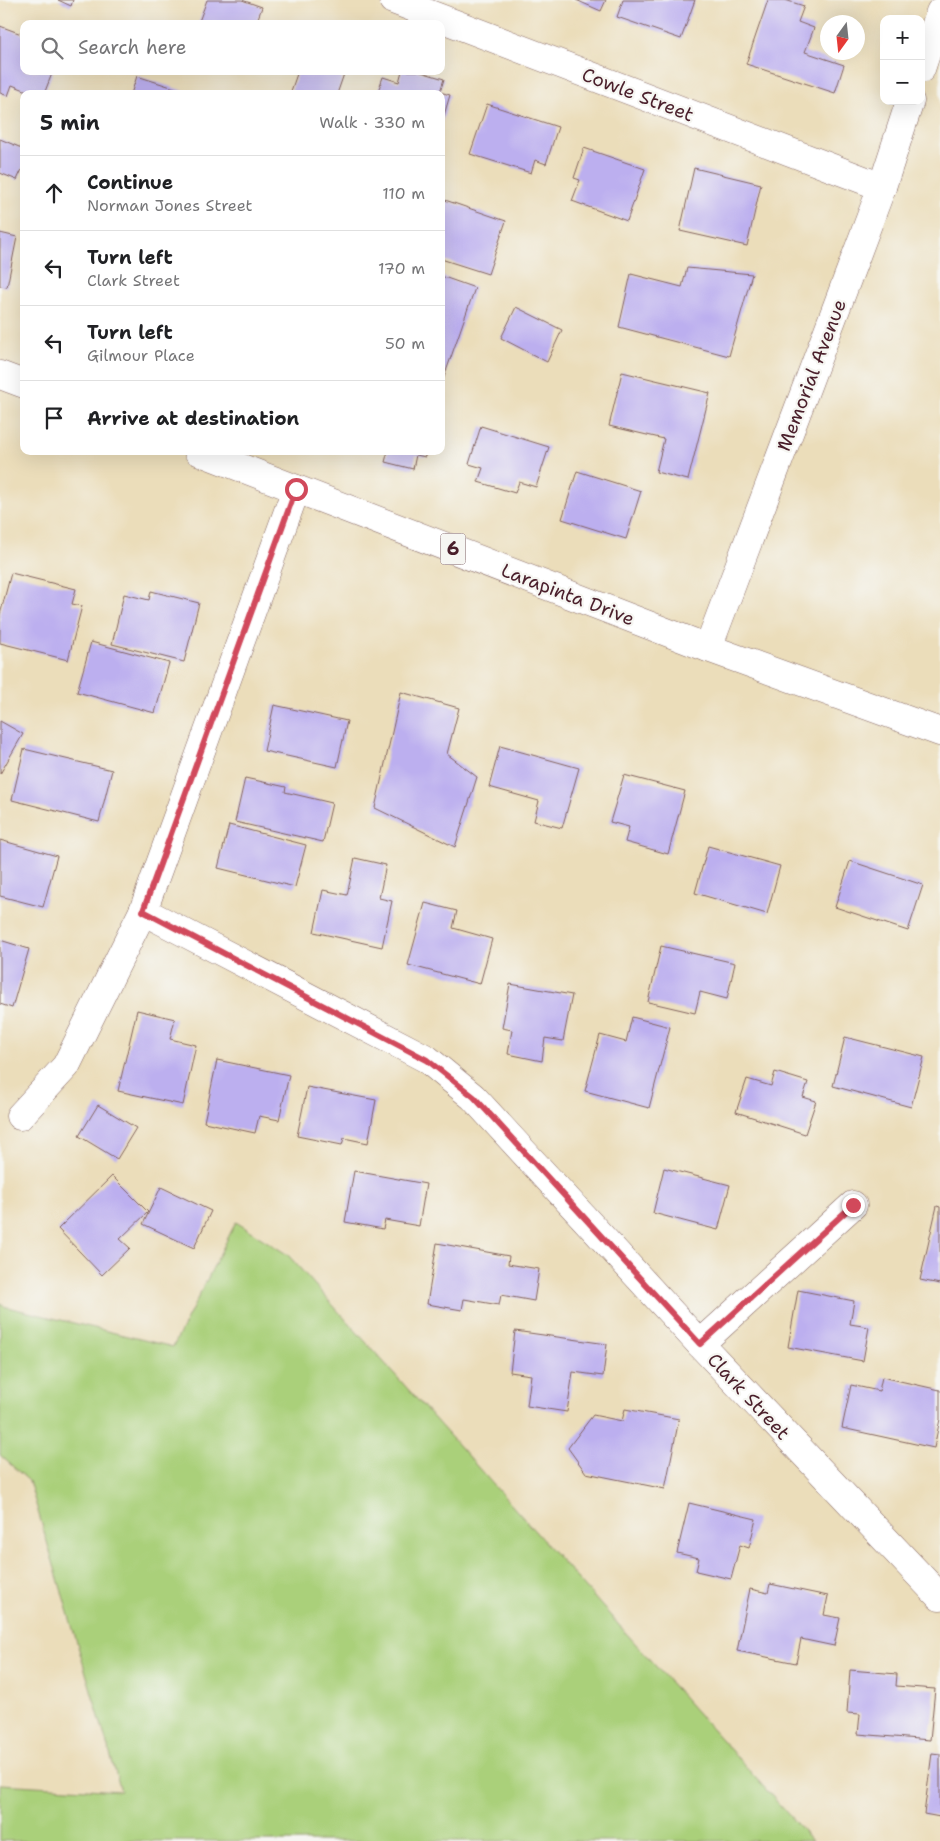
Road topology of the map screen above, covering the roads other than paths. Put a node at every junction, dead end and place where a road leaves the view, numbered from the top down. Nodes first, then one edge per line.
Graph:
1 (393, 0) edge
2 (940, 12) edge
3 (924, 60) edge
4 (909, 105) edge
5 (882, 188) junction
6 (0, 375) edge
7 (20, 382) edge
8 (208, 455) edge
9 (296, 489) junction
10 (708, 648) junction
11 (940, 732) edge
12 (143, 911) junction
13 (20, 1116) dead end
14 (853, 1205) dead end
15 (700, 1344) junction
16 (940, 1597) edge

1 - 5 street, Cowle Street
2 - 3 street
4 - 5 street, Memorial Avenue
5 - 10 street, Memorial Avenue
6 - 7 street
8 - 9 street, Larapinta Drive / 6
9 - 10 street, Larapinta Drive / 6
9 - 12 street
10 - 11 street, Larapinta Drive / 6
12 - 13 street
12 - 15 street, Clark Street
14 - 15 street
15 - 16 street, Clark Street

